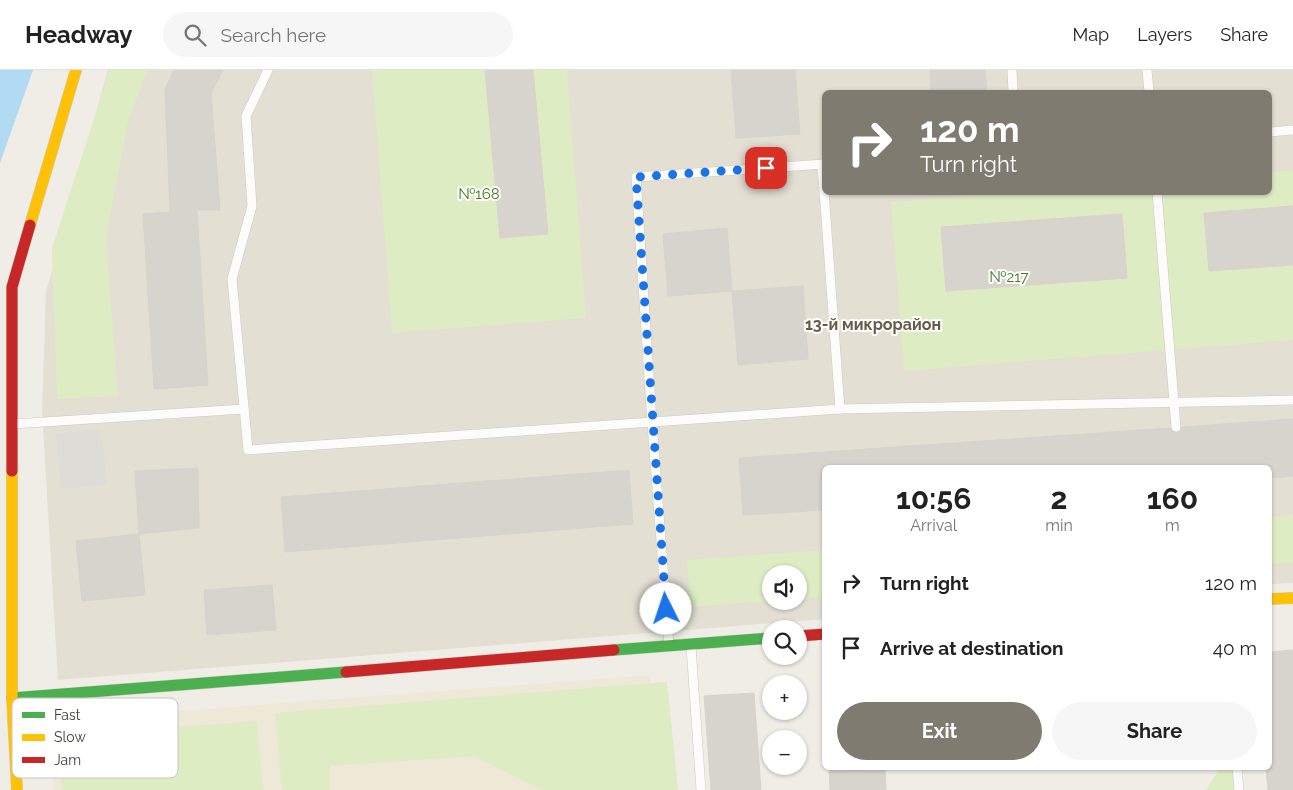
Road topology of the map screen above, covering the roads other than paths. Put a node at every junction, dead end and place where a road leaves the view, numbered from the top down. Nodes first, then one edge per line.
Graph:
1 (76, 70) edge
2 (268, 70) edge
3 (1012, 70) edge
4 (1148, 70) edge
5 (1013, 90) edge
6 (1149, 90) edge
7 (1293, 130) edge
8 (1272, 132) edge
9 (822, 164) edge
10 (826, 195) edge
11 (1157, 195) edge
12 (1293, 400) edge
13 (1174, 402) junction
14 (244, 409) junction
15 (840, 409) junction
16 (652, 423) junction
17 (12, 424) junction
18 (1176, 428) dead end
19 (1293, 598) edge
20 (1272, 599) edge
21 (822, 634) edge
22 (807, 635) edge
23 (762, 639) edge
24 (691, 644) junction
25 (669, 646) junction
26 (12, 698) joint
27 (1237, 770) edge
28 (701, 790) edge
29 (1239, 790) edge

1 - 17 street
2 - 14 lane
3 - 5 lane
4 - 6 lane
7 - 8 lane
9 - 16 lane
10 - 15 lane
11 - 13 lane
12 - 13 lane
13 - 15 lane
13 - 18 lane
14 - 16 lane
14 - 17 lane
15 - 16 lane
16 - 25 lane
17 - 26 street
19 - 20 street
21 - 22 street
23 - 24 street
24 - 25 street
24 - 28 lane
25 - 26 street
27 - 29 lane

